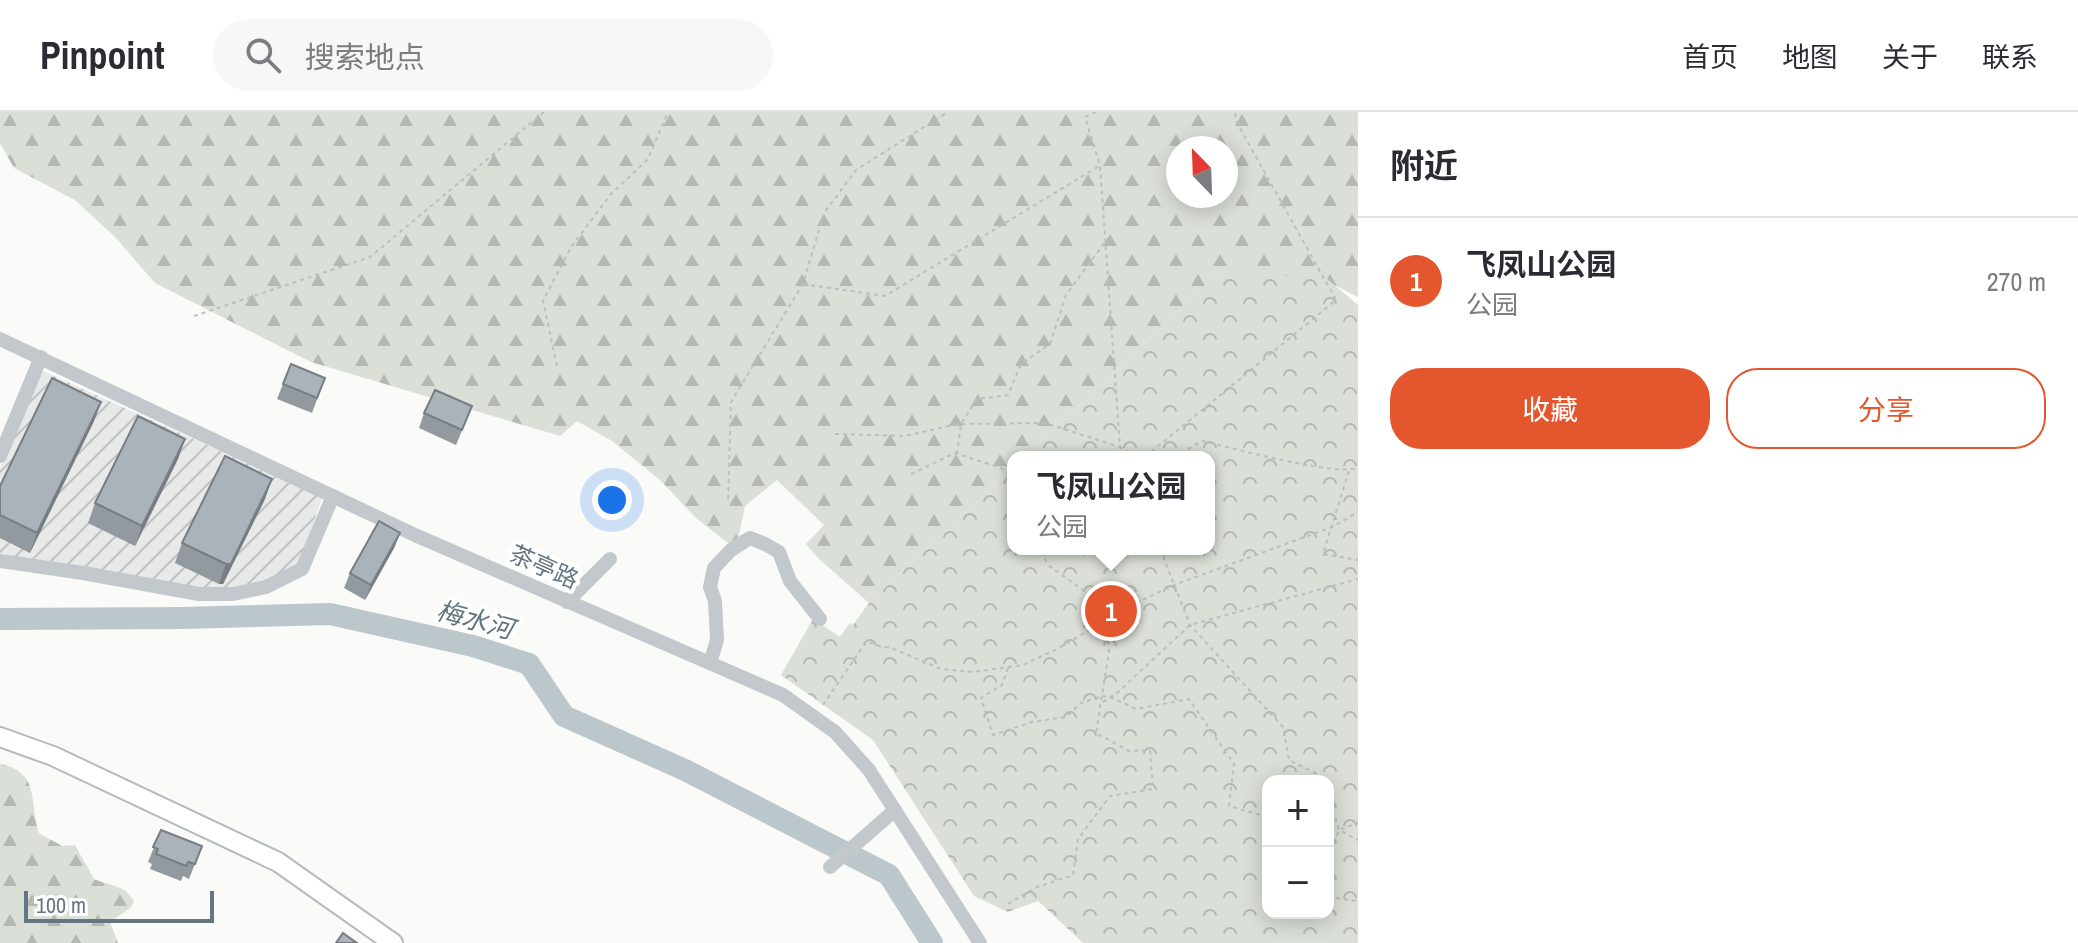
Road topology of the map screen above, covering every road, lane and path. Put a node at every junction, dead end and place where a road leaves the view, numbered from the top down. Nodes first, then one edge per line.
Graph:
1 (544, 112) edge
2 (668, 112) edge
3 (948, 112) edge
4 (1096, 112) edge
5 (1235, 112) edge
6 (1100, 165) junction
7 (1105, 242) junction
8 (803, 284) junction
9 (194, 316) dead end
10 (0, 339) edge
11 (41, 357) junction
12 (557, 366) dead end
13 (961, 424) junction
14 (835, 434) dead end
15 (1120, 447) junction
16 (1122, 451) edge
17 (1126, 451) edge
18 (1152, 451) edge
19 (1184, 451) edge
20 (957, 454) junction
21 (0, 456) edge
22 (1358, 468) edge
23 (1349, 471) junction
24 (1007, 472) edge
25 (911, 474) dead end
26 (333, 496) junction
27 (728, 499) dead end
28 (1358, 512) edge
29 (1332, 527) junction
30 (1043, 555) edge
31 (1162, 555) edge
32 (610, 559) dead end
33 (1358, 560) edge
34 (0, 561) edge
35 (1358, 579) edge
36 (1174, 585) junction
37 (567, 602) junction
38 (820, 619) dead end
39 (1106, 621) junction
40 (1190, 625) junction
41 (710, 663) junction
42 (1008, 668) junction
43 (1102, 696) junction
44 (1110, 697) junction
45 (1101, 703) junction
46 (823, 705) dead end
47 (0, 737) edge
48 (1319, 775) edge
49 (895, 810) junction
50 (1262, 815) edge
51 (1334, 818) edge
52 (1358, 823) edge
53 (1339, 830) junction
54 (1358, 840) edge
55 (1332, 847) edge
56 (830, 867) dead end
57 (1334, 898) edge
58 (1358, 901) edge
59 (1008, 904) dead end
60 (393, 943) edge
61 (980, 943) edge

1 - 9 path
2 - 12 path
3 - 8 path
4 - 6 path
5 - 18 path
6 - 7 path
6 - 8 path
7 - 13 path
7 - 15 path
8 - 27 path
10 - 11 street, 茶亭路
11 - 21 street
11 - 26 street, 茶亭路
13 - 14 path
13 - 15 path
13 - 20 path
15 - 16 path
15 - 17 path
19 - 23 path
20 - 24 path
20 - 25 path
22 - 23 path
23 - 29 path
26 - 34 street
26 - 37 street, 茶亭路
28 - 29 path
29 - 33 path
29 - 36 path
30 - 39 path
31 - 36 path
32 - 37 street
35 - 40 path
36 - 39 path
36 - 40 path
37 - 41 street, 茶亭路
38 - 41 street
39 - 42 path
39 - 43 path
40 - 44 path
40 - 48 path
41 - 49 street, 茶亭路
42 - 43 path
42 - 46 path
43 - 44 path
43 - 45 path
44 - 45 path
44 - 50 path
45 - 59 path
47 - 60 main road
49 - 56 street
49 - 61 street, 茶亭路
51 - 53 path
52 - 53 path
53 - 54 path
53 - 55 path
57 - 58 path

